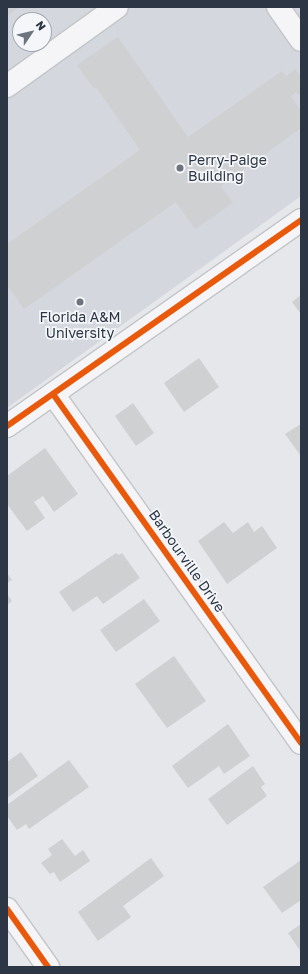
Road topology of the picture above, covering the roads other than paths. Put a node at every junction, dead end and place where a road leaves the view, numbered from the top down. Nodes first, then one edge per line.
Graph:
1 (118, 7) edge
2 (278, 7) edge
3 (301, 40) edge
4 (7, 86) edge
5 (301, 220) edge
6 (53, 394) junction
7 (7, 426) edge
8 (301, 742) edge
9 (7, 909) edge
10 (48, 967) edge

1 - 4 street
2 - 3 street
5 - 6 street
6 - 7 street
6 - 8 street, Barbourville Drive
9 - 10 street

